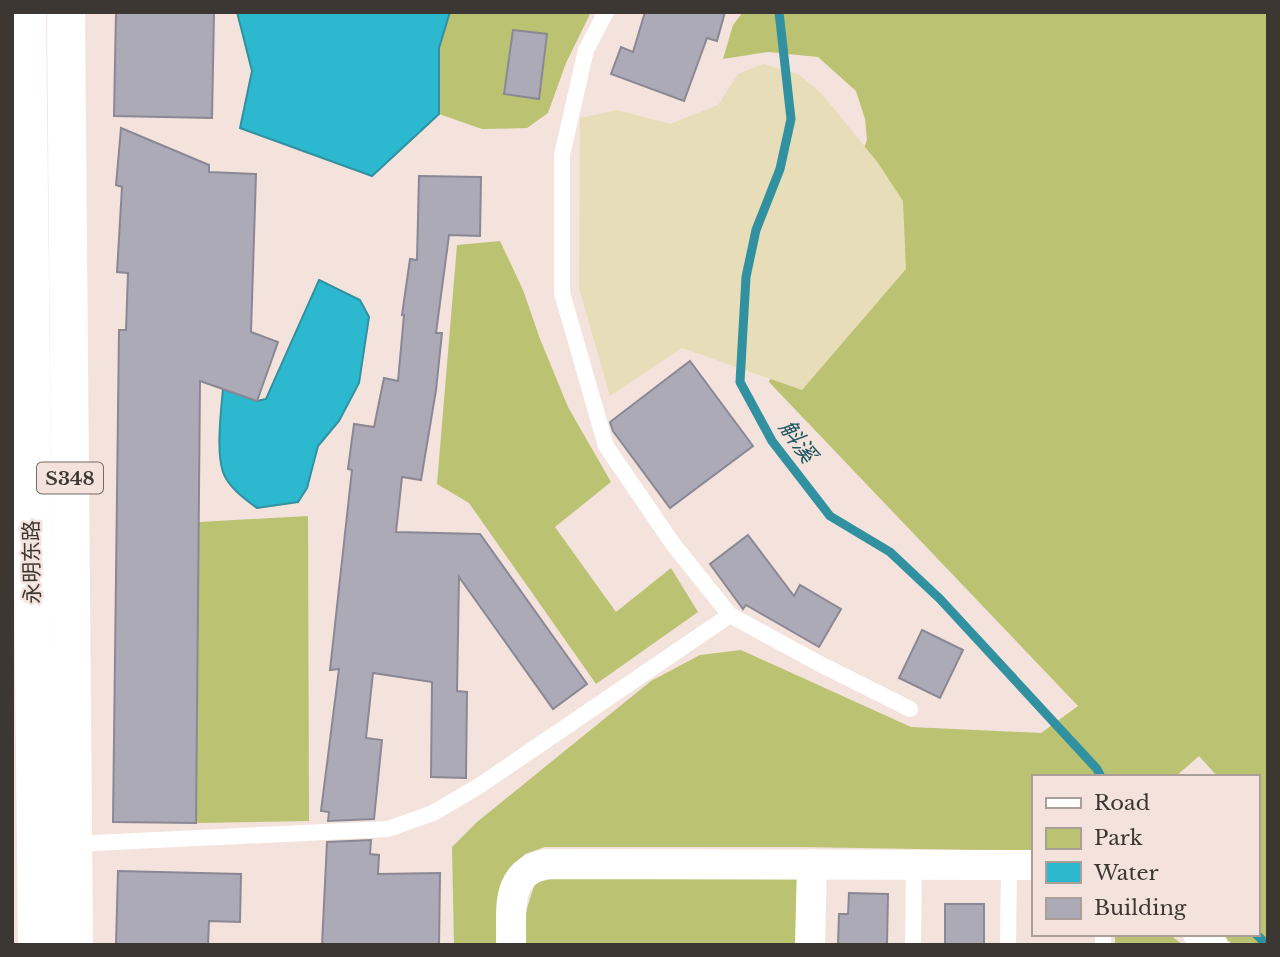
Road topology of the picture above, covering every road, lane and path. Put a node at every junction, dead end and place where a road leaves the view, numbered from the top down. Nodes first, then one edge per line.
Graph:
1 (27, 12) edge
2 (66, 12) edge
3 (606, 12) edge
4 (40, 130) edge
5 (730, 615) junction
6 (910, 709) dead end
7 (47, 716) junction
8 (73, 844) junction
9 (812, 864) junction
10 (914, 865) junction
11 (1021, 865) edge
12 (37, 945) edge
13 (74, 945) edge
14 (511, 945) edge
15 (810, 945) edge
16 (913, 945) edge
17 (1008, 945) edge

1 - 4 main road, 永明东路 / S348
2 - 4 main road, 永明东路 / S348
3 - 5 lane
4 - 7 main road, 永明东路 / S348
5 - 6 lane
5 - 8 lane
7 - 8 main road, 永明东路 / S348
7 - 12 main road, 永明东路 / S348
8 - 13 main road, 永明东路 / S348
9 - 10 street
9 - 14 street
9 - 15 street
10 - 11 street
10 - 16 lane
11 - 17 lane

